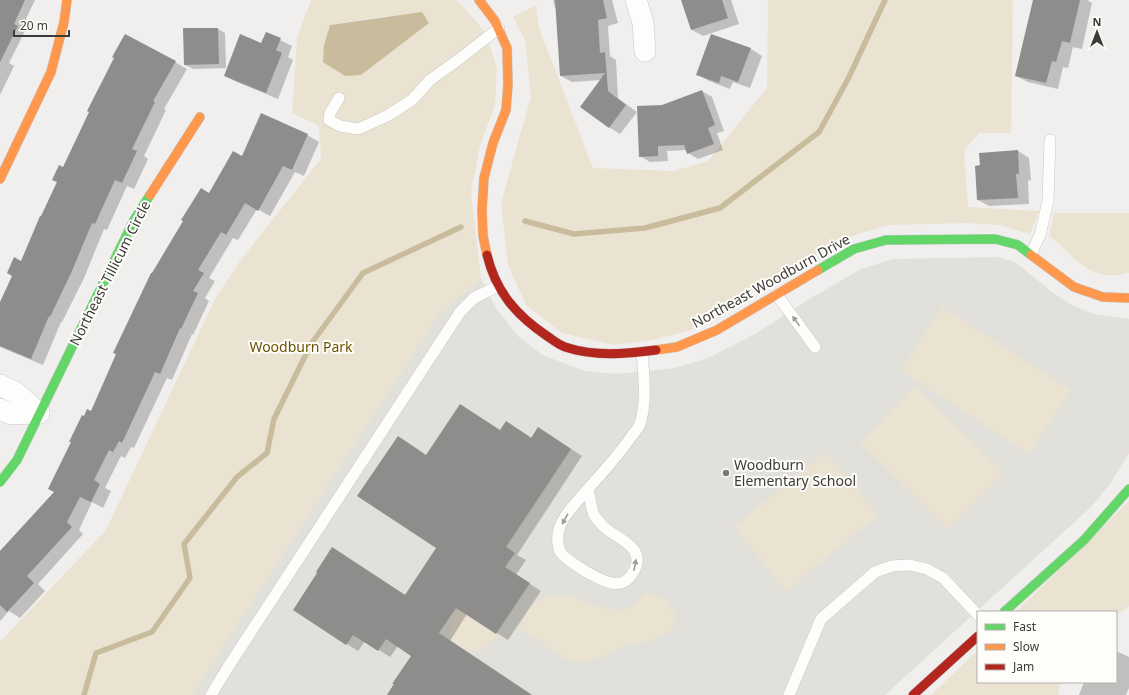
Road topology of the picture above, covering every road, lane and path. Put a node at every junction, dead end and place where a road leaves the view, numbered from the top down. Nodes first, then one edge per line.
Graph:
1 (67, 0) edge
2 (636, 0) edge
3 (482, 1) edge
4 (498, 28) junction
5 (645, 51) dead end
6 (339, 98) dead end
7 (200, 117) dead end
8 (1050, 140) dead end
9 (0, 179) edge
10 (1031, 254) junction
11 (498, 286) junction
12 (777, 295) junction
13 (1129, 298) edge
14 (815, 347) dead end
15 (642, 352) junction
16 (0, 385) edge
17 (0, 409) edge
18 (39, 413) junction
19 (0, 482) edge
20 (588, 489) junction
21 (1129, 490) edge
22 (1005, 611) edge
23 (977, 614) edge
24 (977, 637) edge
25 (211, 695) edge
26 (789, 695) edge
27 (913, 695) edge

1 - 9 street
2 - 5 street
3 - 4 street, Northeast Woodburn Drive
4 - 6 lane
4 - 11 street, Northeast Woodburn Drive
7 - 18 street, Northeast Tillicum Circle
8 - 10 lane
10 - 12 street, Northeast Woodburn Drive
10 - 13 street, Northeast Woodburn Drive
11 - 15 street, Northeast Woodburn Drive
11 - 25 lane
14 -> 12 lane
12 - 15 street, Northeast Woodburn Drive
15 - 20 lane
16 - 18 street
17 - 18 street
18 - 19 street, Northeast Tillicum Circle
20 -> 20 lane
21 - 22 street
23 - 26 lane
24 - 27 street

